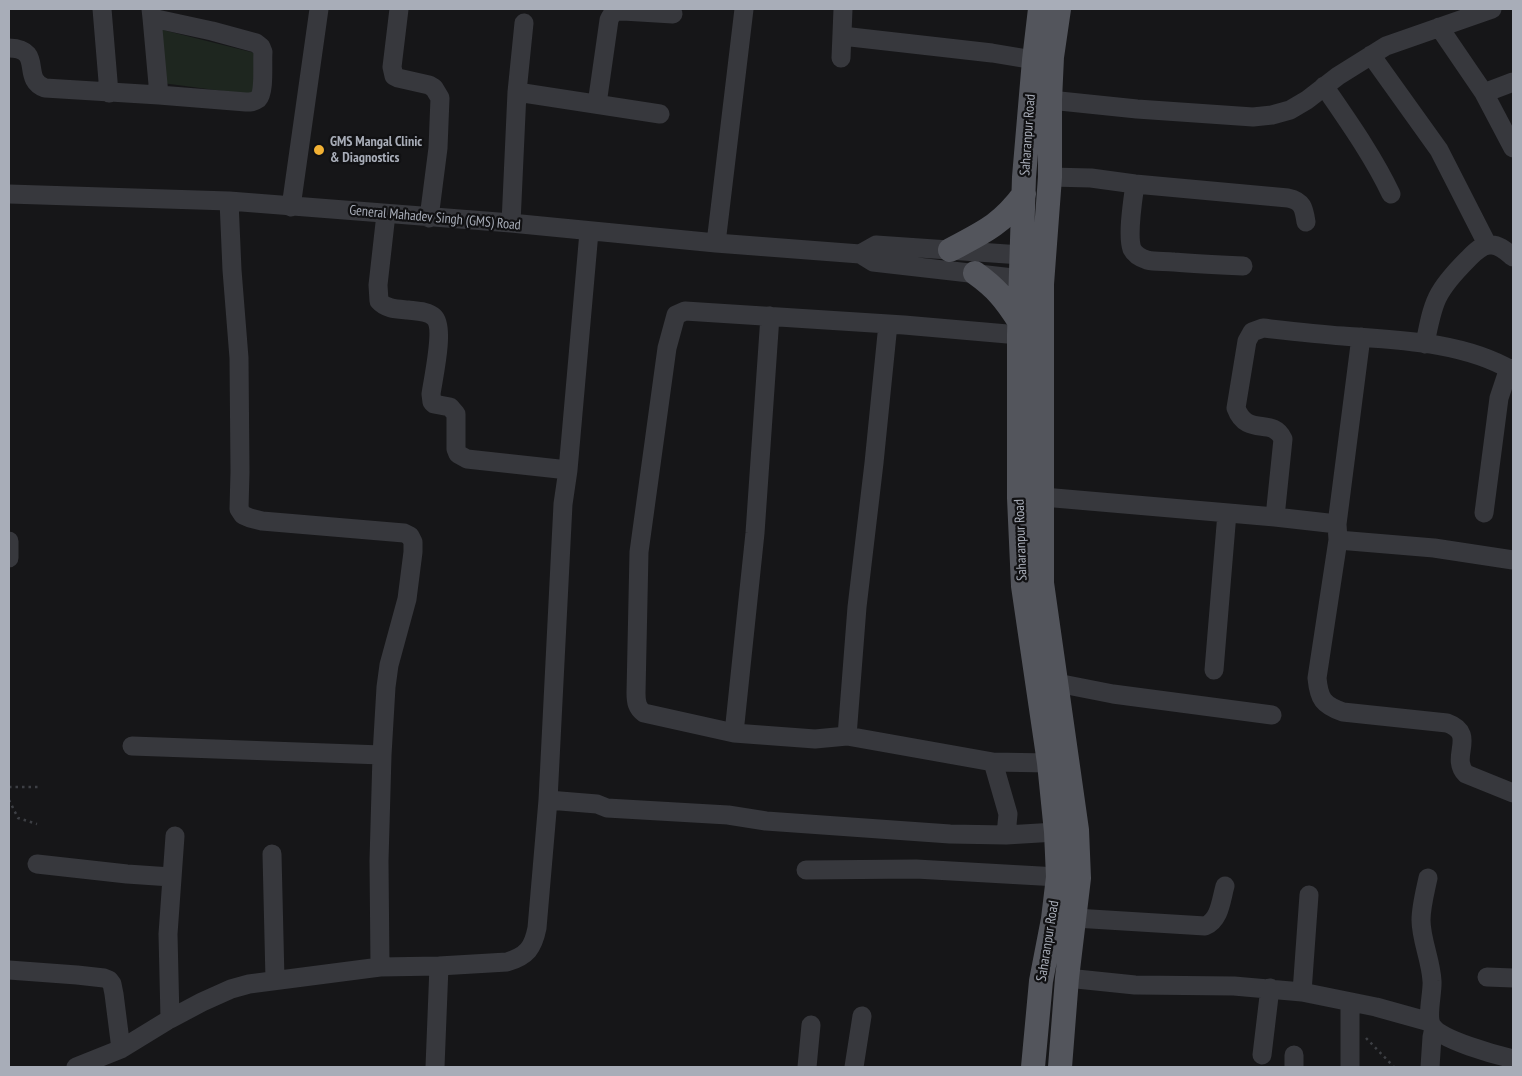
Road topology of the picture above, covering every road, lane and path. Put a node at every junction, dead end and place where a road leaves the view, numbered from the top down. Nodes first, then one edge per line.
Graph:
1 (102, 9) edge
2 (319, 9) edge
3 (399, 9) edge
4 (744, 9) edge
5 (843, 9) edge
6 (1040, 9) edge
7 (1059, 9) edge
8 (1492, 9) edge
9 (152, 13) edge
10 (674, 14) dead end
11 (524, 23) dead end
12 (1439, 27) junction
13 (842, 36) junction
14 (9, 48) edge
15 (1371, 55) junction
16 (841, 58) dead end
17 (1034, 60) junction
18 (1513, 82) edge
19 (1324, 86) junction
20 (517, 92) junction
21 (109, 93) junction
22 (1484, 93) junction
23 (159, 95) junction
24 (1050, 100) junction
25 (597, 104) junction
26 (660, 114) dead end
27 (1513, 148) edge
28 (1050, 177) junction
29 (1135, 184) junction
30 (9, 194) edge
31 (1024, 194) junction
32 (1391, 194) dead end
33 (229, 201) junction
34 (291, 207) junction
35 (386, 214) junction
36 (429, 218) junction
37 (1306, 222) dead end
38 (511, 224) junction
39 (589, 232) junction
40 (716, 243) junction
41 (1487, 244) junction
42 (950, 250) junction
43 (860, 254) junction
44 (1033, 255) junction
45 (1513, 257) edge
46 (1243, 266) dead end
47 (975, 274) junction
48 (1032, 281) junction
49 (770, 316) junction
50 (888, 324) junction
51 (1019, 328) junction
52 (1360, 337) junction
53 (1425, 344) junction
54 (1511, 370) edge
55 (568, 470) junction
56 (1043, 497) junction
57 (1227, 512) junction
58 (1484, 512) dead end
59 (1275, 516) junction
60 (1337, 532) junction
61 (9, 541) edge
62 (9, 558) edge
63 (1513, 560) edge
64 (1032, 584) junction
65 (1214, 670) dead end
66 (1057, 683) junction
67 (1272, 715) dead end
68 (734, 733) junction
69 (847, 736) junction
70 (132, 746) dead end
71 (382, 755) junction
72 (993, 762) junction
73 (1049, 763) junction
74 (9, 787) edge
75 (40, 787) dead end
76 (1513, 793) edge
77 (9, 800) edge
78 (548, 800) junction
79 (37, 824) dead end
80 (1056, 832) junction
81 (1006, 835) junction
82 (175, 836) dead end
83 (272, 854) dead end
84 (37, 864) dead end
85 (806, 870) dead end
86 (171, 877) junction
87 (1058, 877) junction
88 (1428, 878) dead end
89 (1225, 886) dead end
90 (1309, 895) dead end
91 (1075, 918) junction
92 (439, 966) junction
93 (380, 967) junction
94 (9, 970) edge
95 (1487, 977) dead end
96 (1067, 978) junction
97 (1513, 978) edge
98 (275, 980) junction
99 (1270, 988) junction
100 (1302, 992) junction
101 (1350, 1002) junction
102 (862, 1016) dead end
103 (170, 1019) junction
104 (1351, 1022) junction
105 (812, 1025) dead end
106 (1432, 1025) junction
107 (121, 1049) junction
108 (1262, 1055) dead end
109 (1513, 1058) edge
110 (76, 1067) edge
111 (434, 1067) edge
112 (807, 1067) edge
113 (854, 1067) edge
114 (1033, 1067) edge
115 (1060, 1067) edge
116 (1350, 1067) edge
117 (1394, 1067) edge
118 (1430, 1067) edge

1 - 21 street
2 - 34 street
3 - 36 street
4 - 40 street
5 - 13 street
6 - 17 main road, Saharanpur Road
7 - 24 main road, Saharanpur Road
8 - 12 street
9 - 23 street
9 - 23 street
10 - 25 street
11 - 20 street
12 - 15 street
12 - 22 street
13 - 16 street
13 - 17 street
14 - 21 street
15 - 19 street
15 - 41 street
17 - 31 main road, Saharanpur Road
18 - 22 street
19 - 24 street
19 - 32 street
20 - 25 street
20 - 38 street
21 - 23 street
22 - 27 street
24 - 28 main road, Saharanpur Road
25 - 26 street
28 - 29 street
28 - 44 main road, Saharanpur Road
29 - 37 street
29 - 46 street
30 - 33 street, General Mahadev Singh (GMS) Road
31 - 42 main road
31 - 44 main road, Saharanpur Road
33 - 34 street, General Mahadev Singh (GMS) Road
33 - 71 street
34 - 35 street, General Mahadev Singh (GMS) Road
35 - 36 street, General Mahadev Singh (GMS) Road
35 - 55 street
36 - 38 street, General Mahadev Singh (GMS) Road
38 - 39 street, General Mahadev Singh (GMS) Road
39 - 40 street, General Mahadev Singh (GMS) Road
39 - 55 street
40 - 43 street, General Mahadev Singh (GMS) Road
41 - 45 street
41 - 53 street
42 - 43 street, General Mahadev Singh (GMS) Road
42 - 44 street, General Mahadev Singh (GMS) Road
43 - 47 street, General Mahadev Singh (GMS) Road
44 - 48 main road, Saharanpur Road
47 - 48 street, General Mahadev Singh (GMS) Road
47 - 51 main road
48 - 51 main road, Saharanpur Road
48 - 56 main road, Saharanpur Road
49 - 50 street
49 - 68 street
49 - 68 street
50 - 51 street
50 - 69 street
51 - 64 main road, Saharanpur Road
52 - 53 street
52 - 59 street
52 - 60 street
53 - 54 street
54 - 58 street
55 - 78 street
56 - 57 street
56 - 64 main road, Saharanpur Road
57 - 59 street
57 - 65 street
59 - 60 street
60 - 63 street
60 - 76 street
61 - 62 street
64 - 66 main road, Saharanpur Road
64 - 73 main road, Saharanpur Road
66 - 67 street
66 - 91 main road, Saharanpur Road
68 - 69 street
69 - 72 street
70 - 71 street
71 - 93 street
72 - 73 street
72 - 81 street
73 - 80 main road, Saharanpur Road
74 - 75 path
77 - 79 path
78 - 81 street
78 - 92 street
80 - 81 street
80 - 87 main road, Saharanpur Road
82 - 86 street
83 - 98 street
84 - 86 street
85 - 87 street
86 - 103 street
87 - 114 main road, Saharanpur Road
88 - 106 street
89 - 91 street
90 - 100 street
91 - 96 main road, Saharanpur Road
92 - 93 street
92 - 111 street
93 - 98 street
94 - 107 street
95 - 97 street
96 - 99 street
96 - 115 main road, Saharanpur Road
98 - 103 street
99 - 100 street
99 - 108 street
100 - 101 street
101 - 104 street
101 - 106 street
102 - 113 street
103 - 107 street
104 - 116 street
104 - 117 path
105 - 112 street
106 - 109 street
106 - 118 street
107 - 110 street

